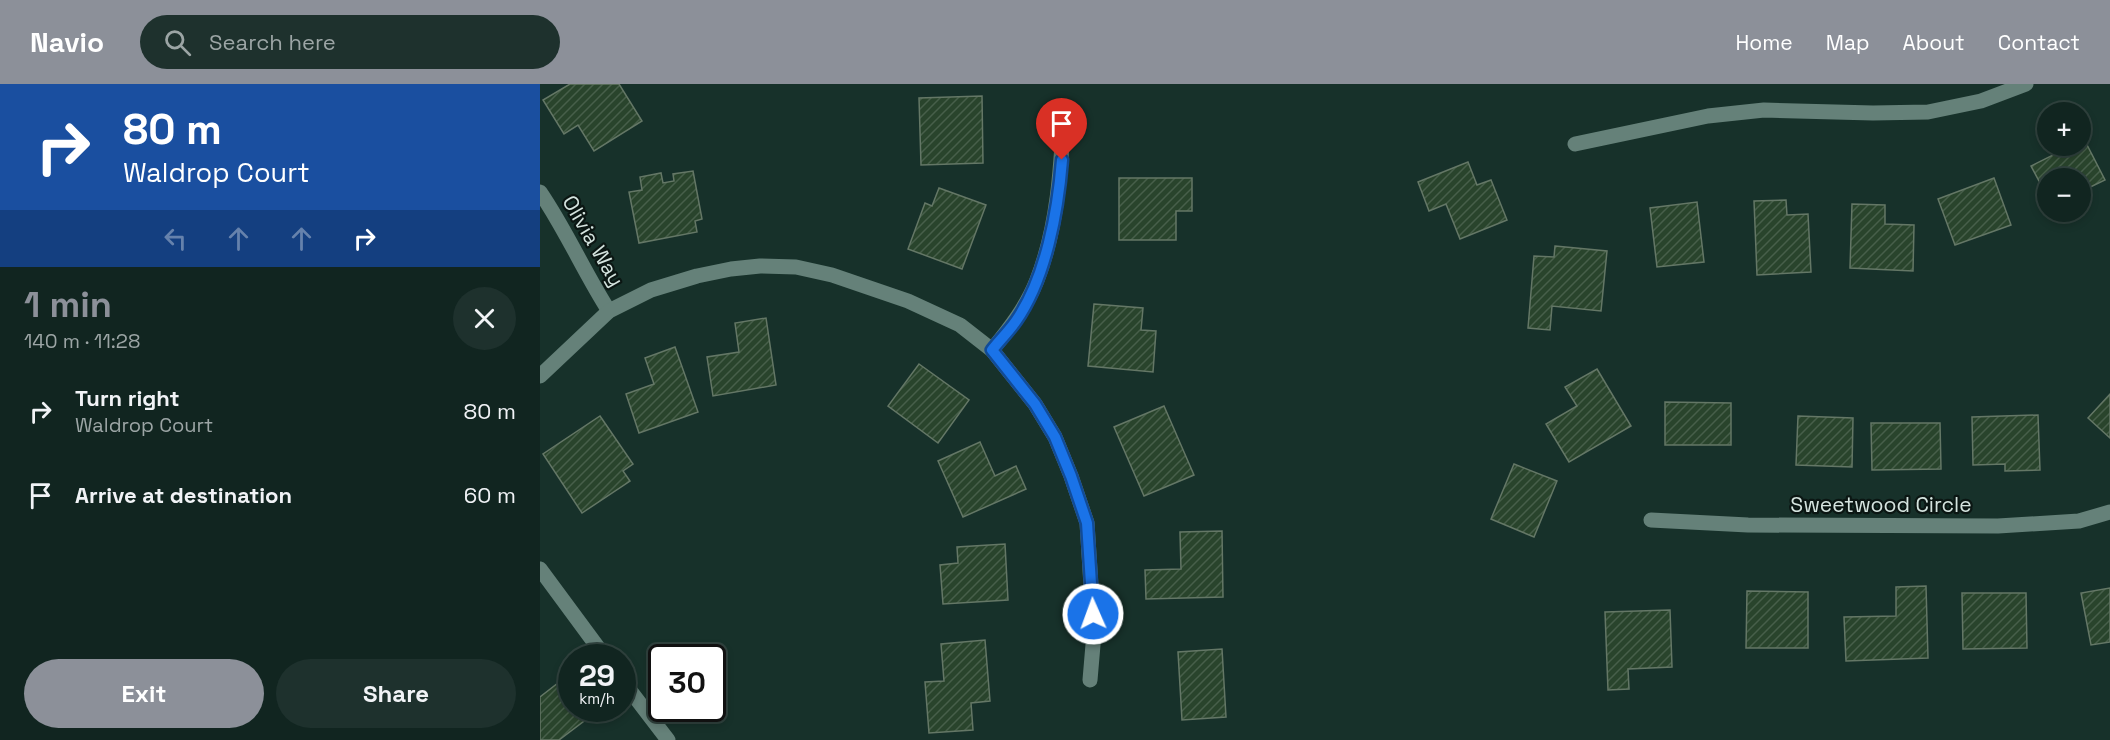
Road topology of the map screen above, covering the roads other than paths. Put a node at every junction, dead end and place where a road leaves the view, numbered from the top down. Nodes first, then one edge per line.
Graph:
1 (2026, 84) edge
2 (1064, 111) dead end
3 (1575, 144) dead end
4 (540, 192) edge
5 (609, 311) junction
6 (992, 350) junction
7 (540, 376) edge
8 (2110, 512) edge
9 (1651, 520) dead end
10 (540, 569) edge
11 (595, 644) edge
12 (1090, 680) dead end
13 (636, 698) edge
14 (668, 740) edge

1 - 3 street
2 - 6 street
4 - 5 street, Olivia Way
5 - 6 street
5 - 7 street
6 - 12 street
8 - 9 street, Sweetwood Circle
10 - 11 street
13 - 14 street

